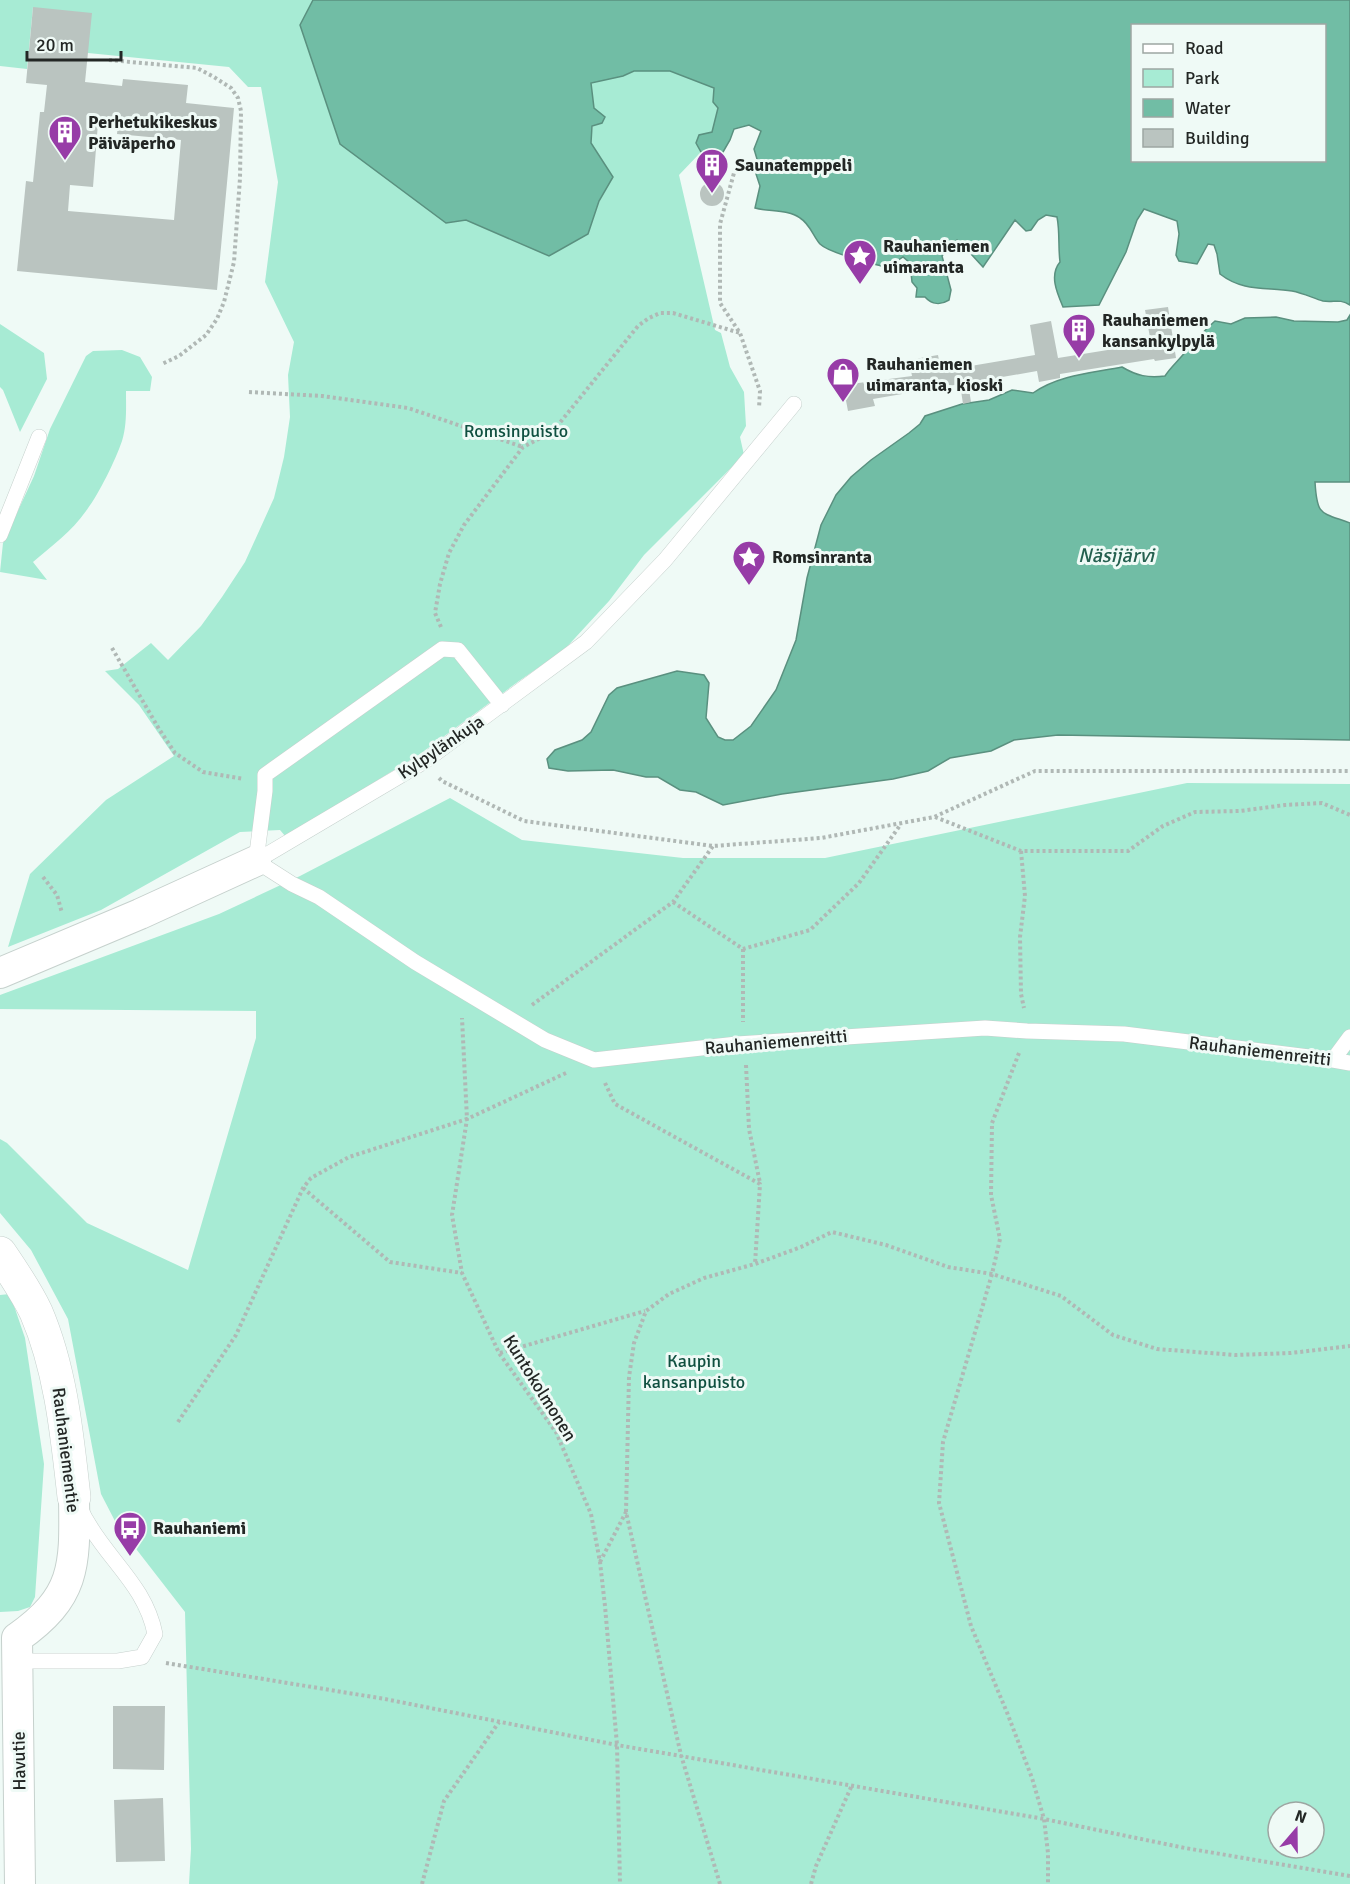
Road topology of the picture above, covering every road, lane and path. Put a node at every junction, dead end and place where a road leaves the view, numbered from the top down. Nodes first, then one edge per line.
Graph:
1 (109, 60) dead end
2 (738, 162) dead end
3 (740, 333) junction
4 (162, 364) dead end
5 (249, 392) dead end
6 (794, 404) dead end
7 (39, 437) dead end
8 (523, 447) junction
9 (755, 450) junction
10 (0, 535) edge
11 (112, 648) dead end
12 (451, 649) junction
13 (502, 705) junction
14 (425, 761) junction
15 (1350, 771) edge
16 (265, 783) junction
17 (1350, 815) edge
18 (934, 817) junction
19 (901, 824) junction
20 (713, 846) junction
21 (1021, 850) junction
22 (256, 861) junction
23 (43, 877) dead end
24 (673, 902) junction
25 (72, 943) junction
26 (0, 973) edge
27 (460, 987) junction
28 (512, 1020) junction
29 (1027, 1031) junction
30 (1350, 1037) edge
31 (594, 1060) junction
32 (1333, 1060) junction
33 (1350, 1063) edge
34 (467, 1119) junction
35 (303, 1188) junction
36 (0, 1253) edge
37 (755, 1264) junction
38 (462, 1273) junction
39 (992, 1274) junction
40 (646, 1311) junction
41 (1350, 1346) edge
42 (500, 1353) junction
43 (178, 1422) dead end
44 (74, 1497) junction
45 (626, 1512) junction
46 (600, 1562) junction
47 (12, 1646) edge
48 (142, 1657) junction
49 (499, 1722) junction
50 (617, 1745) junction
51 (681, 1755) junction
52 (852, 1785) junction
53 (1044, 1819) junction
54 (1350, 1875) edge
55 (20, 1884) edge
56 (422, 1884) edge
57 (620, 1884) edge
58 (720, 1884) edge
59 (811, 1884) edge
60 (1048, 1884) edge

1 - 4 path
2 - 3 path
3 - 8 path
3 - 9 path
5 - 8 path
6 - 9 lane, Kylpylänkuja
7 - 10 lane
8 - 12 path
9 - 13 lane, Kylpylänkuja
11 - 16 path
12 - 13 lane
12 - 16 lane
13 - 14 lane, Kylpylänkuja
14 - 20 path
14 - 22 lane, Kylpylänkuja
15 - 18 path
16 - 22 lane
17 - 21 path
18 - 19 path
18 - 21 path
19 - 20 path
19 - 24 path
20 - 24 path
21 - 29 path
22 - 25 street, Kylpylänkuja
22 - 27 lane, Rauhaniemenreitti
23 - 25 path
24 - 28 path
25 - 26 street, Kylpylänkuja
27 - 28 lane, Rauhaniemenreitti
27 - 34 path, Kuntokolmonen
28 - 31 lane, Rauhaniemenreitti
29 - 31 lane, Rauhaniemenreitti
29 - 32 lane, Rauhaniemenreitti
29 - 39 path
30 - 32 lane
31 - 34 path
31 - 37 path
32 - 33 lane, Rauhaniemenreitti
34 - 35 path
34 - 38 path, Kuntokolmonen
35 - 38 path
35 - 43 path
36 - 44 street, Rauhaniementie
37 - 39 path
37 - 40 path
38 - 42 path, Kuntokolmonen
39 - 41 path
39 - 53 path
40 - 42 path
40 - 45 path
42 - 46 path, Kuntokolmonen
44 - 47 street, Rauhaniementie
44 - 48 lane
45 - 46 path
45 - 51 path
46 - 50 path, Kuntokolmonen
47 - 48 lane
47 - 55 street, Havutie
48 - 49 path
49 - 50 path
49 - 56 path
50 - 51 path
50 - 57 path, Kuntokolmonen
51 - 52 path
51 - 58 path
52 - 53 path
52 - 59 path
53 - 54 path
53 - 60 path

